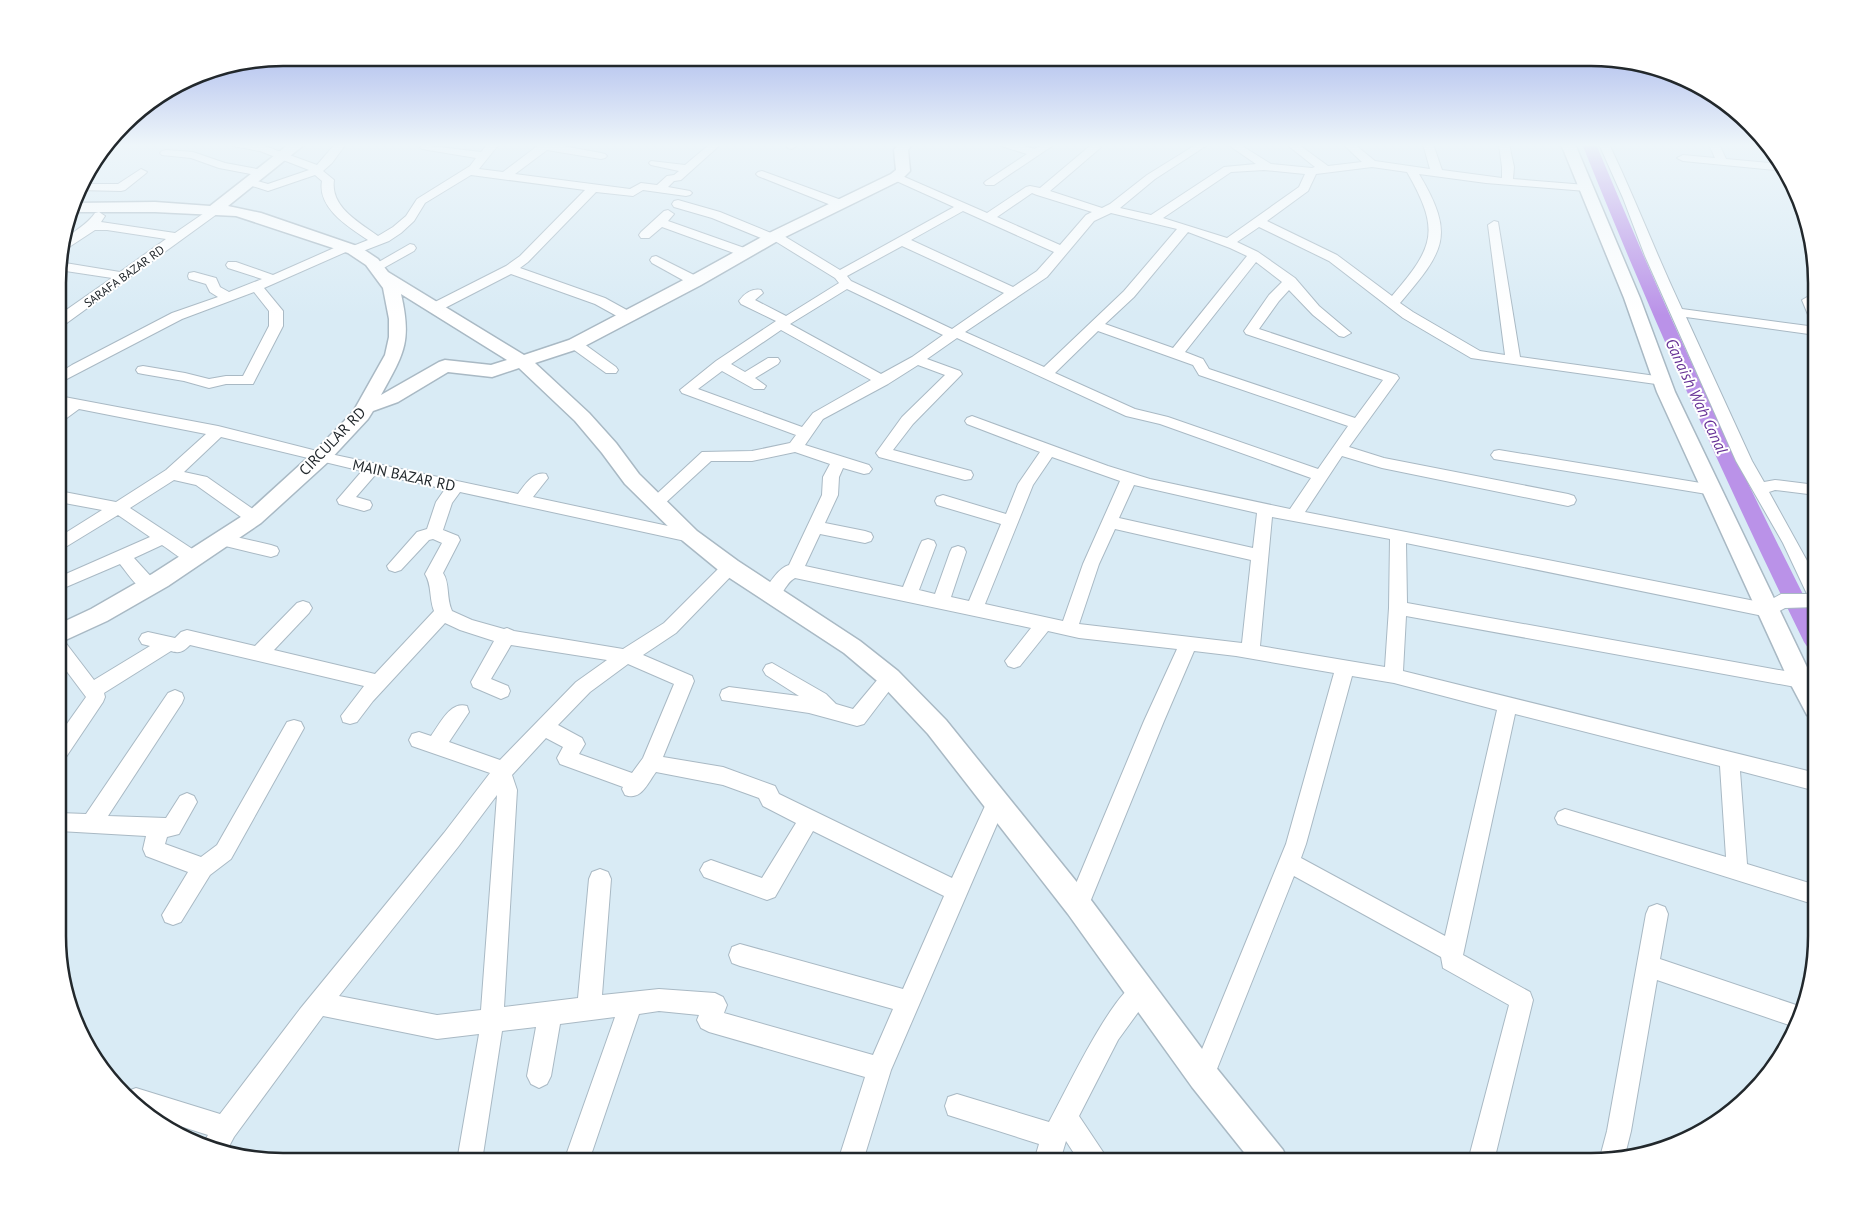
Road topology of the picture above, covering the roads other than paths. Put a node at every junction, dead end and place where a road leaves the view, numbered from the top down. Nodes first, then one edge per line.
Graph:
1 (226, 201) edge
2 (331, 201) edge
3 (423, 201) edge
4 (580, 201) edge
5 (681, 201) edge
6 (832, 201) edge
7 (846, 201) edge
8 (949, 201) edge
9 (1013, 201) edge
10 (1069, 201) edge
11 (1119, 201) edge
12 (1180, 201) edge
13 (1287, 201) edge
14 (1428, 201) edge
15 (1591, 201) edge
16 (1628, 201) edge
17 (678, 204) junction
18 (840, 204) junction
19 (962, 207) junction
20 (80, 208) edge
21 (105, 208) junction
22 (213, 211) junction
23 (1106, 211) junction
24 (988, 218) junction
25 (1153, 219) junction
26 (660, 222) junction
27 (1258, 222) junction
28 (1494, 225) dead end
29 (92, 226) junction
30 (1185, 228) junction
31 (645, 236) dead end
32 (178, 237) junction
33 (774, 237) junction
34 (70, 241) edge
35 (377, 241) junction
36 (902, 241) junction
37 (1228, 243) junction
38 (350, 248) junction
39 (410, 248) dead end
40 (1061, 250) junction
41 (746, 253) junction
42 (1254, 256) junction
43 (656, 260) dead end
44 (232, 265) dead end
45 (67, 267) edge
46 (510, 269) junction
47 (380, 272) junction
48 (124, 276) junction
49 (194, 276) dead end
50 (274, 279) junction
51 (843, 280) junction
52 (695, 281) junction
53 (1290, 281) junction
54 (256, 287) junction
55 (1013, 292) junction
56 (756, 293) dead end
57 (230, 298) junction
58 (1393, 303) junction
59 (434, 308) junction
60 (1676, 312) junction
61 (66, 317) edge
62 (629, 317) junction
63 (784, 323) junction
64 (1096, 325) junction
65 (1808, 330) edge
66 (1344, 333) dead end
67 (955, 334) junction
68 (575, 344) junction
69 (1176, 354) junction
70 (917, 360) junction
71 (1513, 360) junction
72 (773, 361) dead end
73 (523, 362) junction
74 (721, 364) junction
75 (143, 370) dead end
76 (611, 370) dead end
77 (66, 374) edge
78 (1046, 374) junction
79 (745, 378) junction
80 (883, 380) junction
81 (1662, 382) junction
82 (759, 386) dead end
83 (66, 402) edge
84 (76, 404) junction
85 (366, 407) junction
86 (66, 412) edge
87 (972, 420) dead end
88 (1358, 424) junction
89 (218, 431) junction
90 (805, 434) junction
91 (795, 447) junction
92 (1339, 449) junction
93 (1049, 450) junction
94 (1498, 455) dead end
95 (321, 457) junction
96 (839, 461) junction
97 (373, 468) junction
98 (864, 469) dead end
99 (172, 474) junction
100 (965, 475) dead end
101 (1321, 476) junction
102 (540, 478) dead end
103 (1129, 478) junction
104 (456, 486) junction
105 (1761, 488) junction
106 (1808, 489) edge
107 (1713, 490) junction
108 (66, 497) edge
109 (521, 500) junction
110 (1568, 500) dead end
111 (943, 501) dead end
112 (656, 502) junction
113 (364, 505) dead end
114 (119, 508) junction
115 (1264, 510) junction
116 (1294, 516) junction
117 (254, 518) junction
118 (1010, 521) junction
119 (1110, 522) junction
120 (815, 527) junction
121 (434, 532) junction
122 (1398, 535) junction
123 (690, 536) junction
124 (865, 537) dead end
125 (163, 538) junction
126 (223, 540) junction
127 (66, 542) edge
128 (928, 546) dead end
129 (271, 551) dead end
130 (958, 552) dead end
131 (1260, 556) junction
132 (123, 557) junction
133 (194, 558) junction
134 (395, 566) dead end
135 (730, 567) junction
136 (794, 572) junction
137 (66, 581) edge
138 (1808, 581) edge
139 (149, 586) junction
140 (771, 595) junction
141 (909, 595) junction
142 (1808, 599) edge
143 (941, 601) junction
144 (1775, 605) junction
145 (303, 608) dead end
146 (975, 608) junction
147 (1398, 608) junction
148 (444, 612) junction
149 (1045, 623) junction
150 (1069, 628) junction
151 (66, 631) edge
152 (507, 636) junction
153 (148, 639) dead end
154 (167, 644) junction
155 (1189, 644) junction
156 (1250, 652) junction
157 (258, 655) junction
158 (66, 656) edge
159 (626, 656) junction
160 (1014, 661) dead end
161 (1345, 668) junction
162 (772, 670) dead end
163 (1394, 676) junction
164 (890, 678) junction
165 (1801, 681) junction
166 (378, 682) junction
167 (92, 691) junction
168 (501, 691) dead end
169 (1808, 694) edge
170 (729, 695) dead end
171 (175, 698) dead end
172 (1508, 705) junction
173 (460, 712) dead end
174 (833, 712) junction
175 (350, 716) dead end
176 (544, 727) junction
177 (294, 728) dead end
178 (66, 741) edge
179 (1729, 760) junction
180 (650, 763) junction
181 (503, 772) junction
182 (1808, 780) edge
183 (997, 801) junction
184 (188, 802) dead end
185 (1565, 818) dead end
186 (808, 820) junction
187 (66, 822) edge
188 (91, 824) junction
189 (159, 828) junction
190 (1288, 862) junction
191 (203, 868) junction
192 (710, 870) dead end
193 (1737, 871) junction
194 (600, 879) dead end
195 (957, 891) junction
196 (1808, 893) edge
197 (1078, 905) junction
198 (173, 914) dead end
199 (1657, 914) dead end
200 (1452, 951) junction
201 (740, 955) dead end
202 (1648, 966) junction
203 (1139, 992) junction
204 (908, 1002) junction
205 (319, 1004) junction
206 (631, 1004) junction
207 (589, 1008) junction
208 (550, 1014) junction
209 (1793, 1015) edge
210 (492, 1020) junction
211 (880, 1069) junction
212 (539, 1076) dead end
213 (1203, 1076) junction
214 (144, 1103) edge
215 (957, 1106) dead end
216 (1060, 1127) junction
217 (225, 1128) junction
218 (217, 1142) edge
219 (1613, 1151) edge
220 (471, 1153) edge
221 (581, 1153) edge
222 (854, 1153) edge
223 (1050, 1153) edge
224 (1086, 1153) edge
225 (1266, 1153) edge
226 (1483, 1153) edge

1 - 22 street
2 - 35 street
3 - 35 street
4 - 46 street
5 - 17 street
6 - 18 street
7 - 18 street
8 - 19 street
9 - 24 street
10 - 23 street
11 - 23 street
12 - 25 street
13 - 27 street
14 - 58 street
15 - 81 street
16 - 60 street
17 - 26 street
17 - 33 street
18 - 33 street
19 - 24 street
19 - 36 street
20 - 21 street, CIRCULAR RD
21 - 22 street, CIRCULAR RD
21 - 29 street
22 - 32 street, SARAFA BAZAR RD
22 - 38 street, CIRCULAR RD
23 - 25 street
23 - 40 street
24 - 40 street
25 - 30 street
26 - 31 street
26 - 41 street
27 - 37 street
27 - 58 street
28 - 71 street
29 - 32 street
29 - 34 street
30 - 37 street
30 - 64 street
32 - 48 street, SARAFA BAZAR RD
33 - 41 street
33 - 51 street
35 - 38 street
36 - 51 street
36 - 55 street
37 - 42 street
38 - 47 street, CIRCULAR RD
38 - 50 street
39 - 47 street
40 - 55 street
41 - 52 street
42 - 53 street
42 - 69 street
43 - 52 street
44 - 50 street
45 - 48 street
46 - 59 street
46 - 62 street
47 - 59 street
47 - 85 street, CIRCULAR RD
48 - 61 street, SARAFA BAZAR RD
49 - 57 street
50 - 54 street
51 - 63 street
51 - 67 street
52 - 62 street
53 - 66 street
53 - 88 street
54 - 57 street
54 - 75 street
55 - 67 street
56 - 63 street
57 - 77 street
58 - 71 street
59 - 73 street
60 - 65 street
60 - 105 street
62 - 68 street
63 - 74 street
63 - 80 street
64 - 69 street
64 - 78 street
67 - 70 street
67 - 78 street
68 - 73 street
68 - 76 street
69 - 88 street
70 - 80 street
70 - 100 street
71 - 81 street
72 - 79 street
73 - 85 street
73 - 112 street
74 - 79 street
74 - 90 street
78 - 101 street
79 - 82 street
80 - 90 street
81 - 107 street
83 - 84 street, MAIN BAZAR RD
84 - 86 street
84 - 89 street, MAIN BAZAR RD
85 - 95 street, CIRCULAR RD
87 - 93 street
88 - 92 street
89 - 95 street, MAIN BAZAR RD
89 - 99 street
90 - 91 street
91 - 96 street
91 - 112 street
92 - 101 street
92 - 110 street
93 - 103 street
93 - 118 street
94 - 107 street
95 - 97 street, MAIN BAZAR RD
95 - 117 street, CIRCULAR RD
96 - 98 street
96 - 120 street
97 - 104 street, MAIN BAZAR RD
97 - 113 street
99 - 114 street
99 - 117 street
101 - 116 street
102 - 109 street
103 - 115 street
103 - 119 street
104 - 109 street, MAIN BAZAR RD
104 - 121 street
105 - 106 street
105 - 138 street
107 - 144 street
108 - 114 street
109 - 123 street, MAIN BAZAR RD
111 - 118 street
112 - 123 street
114 - 125 street
114 - 127 street
115 - 116 street
115 - 131 street
116 - 122 street
117 - 126 street, CIRCULAR RD
118 - 146 street
119 - 131 street
119 - 150 street
120 - 124 street
120 - 136 street
121 - 134 street
121 - 148 street
122 - 144 street
122 - 147 street
123 - 135 street
125 - 132 street
125 - 133 street
126 - 129 street
126 - 133 street, CIRCULAR RD
128 - 141 street
130 - 143 street
131 - 156 street
132 - 137 street
132 - 139 street
133 - 139 street, CIRCULAR RD
135 - 140 street
135 - 159 street
136 - 140 street
136 - 141 street
139 - 151 street, CIRCULAR RD
140 - 164 street
141 - 143 street
142 - 144 street
143 - 146 street
144 - 165 street
145 - 157 street
146 - 149 street
147 - 163 street
147 - 165 street
148 - 152 street
148 - 166 street
149 - 150 street
149 - 160 street
150 - 155 street
152 - 159 street
152 - 168 street
153 - 154 street
154 - 157 street
154 - 167 street
155 - 156 street
155 - 197 street
156 - 161 street
157 - 166 street
158 - 167 street
159 - 176 street
159 - 180 street
161 - 163 street
161 - 190 street
162 - 174 street
163 - 172 street
164 - 174 street
164 - 183 street
165 - 169 street
166 - 175 street
167 - 178 street
170 - 174 street
171 - 188 street
172 - 179 street
172 - 200 street
173 - 181 street
176 - 180 street
176 - 181 street
177 - 191 street
179 - 182 street
179 - 193 street
180 - 186 street
181 - 205 street
181 - 210 street
183 - 195 street
183 - 197 street
184 - 189 street
185 - 193 street
186 - 192 street
186 - 195 street
187 - 188 street
188 - 189 street
189 - 191 street
190 - 200 street
190 - 213 street
191 - 198 street
193 - 196 street
194 - 207 street
195 - 204 street
197 - 203 street
199 - 202 street
200 - 226 street
201 - 204 street
202 - 209 street
202 - 219 street
203 - 213 street
203 - 216 street
204 - 211 street
205 - 210 street
205 - 217 street
206 - 207 street
206 - 211 street
206 - 221 street
207 - 208 street
208 - 210 street
208 - 212 street
210 - 220 street
211 - 222 street
213 - 225 street
214 - 217 street
215 - 216 street
216 - 223 street
216 - 224 street
217 - 218 street

